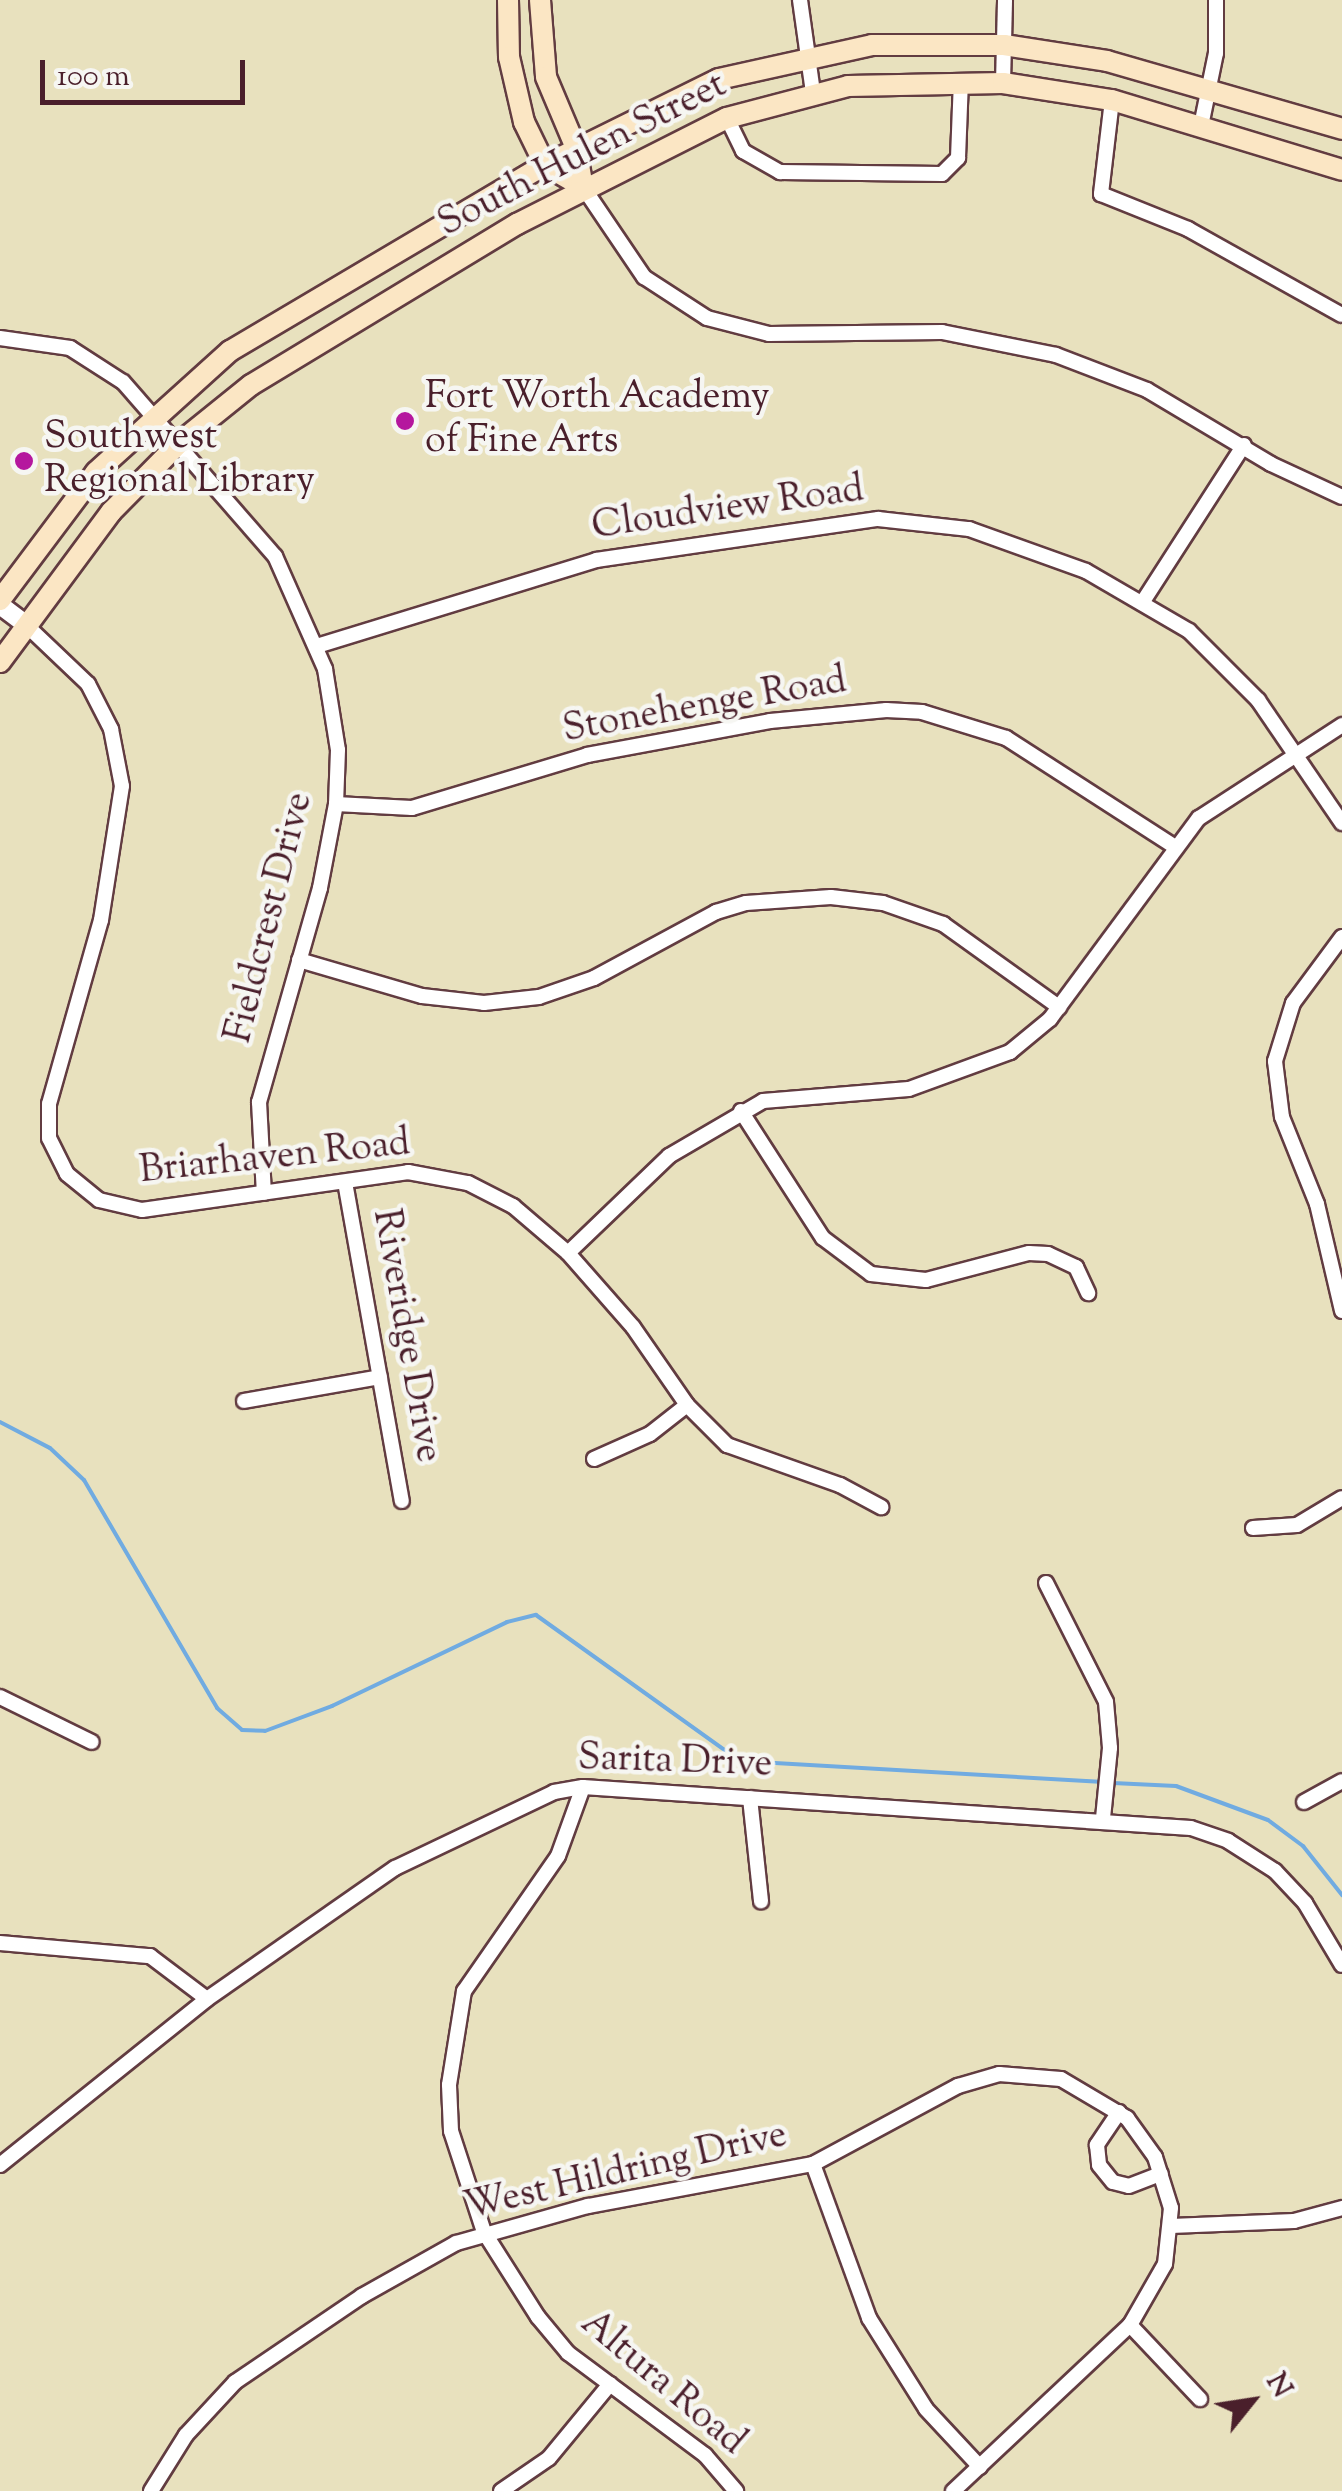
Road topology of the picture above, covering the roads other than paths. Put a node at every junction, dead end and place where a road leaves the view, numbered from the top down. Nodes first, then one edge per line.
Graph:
1 (508, 0) edge
2 (540, 0) edge
3 (800, 0) edge
4 (1006, 0) edge
5 (1216, 0) edge
6 (1004, 45) junction
7 (810, 56) junction
8 (961, 82) junction
9 (1003, 83) junction
10 (1212, 91) junction
11 (813, 92) junction
12 (1112, 100) junction
13 (727, 118) junction
14 (1201, 126) junction
15 (1342, 129) edge
16 (576, 148) junction
17 (545, 165) junction
18 (1342, 170) edge
19 (582, 187) junction
20 (1342, 315) edge
21 (0, 338) edge
22 (154, 414) junction
23 (180, 443) junction
24 (1244, 445) junction
25 (1342, 497) edge
26 (0, 602) edge
27 (1142, 603) junction
28 (25, 624) junction
29 (317, 646) junction
30 (0, 662) edge
31 (1342, 725) edge
32 (1297, 750) junction
33 (336, 804) junction
34 (1342, 823) edge
35 (1175, 847) junction
36 (1342, 937) edge
37 (298, 960) junction
38 (1059, 1007) junction
39 (741, 1111) junction
40 (344, 1182) junction
41 (264, 1193) junction
42 (568, 1252) junction
43 (1088, 1293) dead end
44 (1342, 1311) edge
45 (380, 1377) junction
46 (244, 1401) dead end
47 (686, 1405) junction
48 (594, 1459) dead end
49 (1342, 1498) edge
50 (402, 1501) dead end
51 (881, 1507) dead end
52 (1252, 1528) dead end
53 (1046, 1583) dead end
54 (0, 1697) edge
55 (92, 1742) dead end
56 (1342, 1780) edge
57 (583, 1788) junction
58 (750, 1798) junction
59 (1304, 1802) dead end
60 (1103, 1818) junction
61 (761, 1901) dead end
62 (0, 1943) edge
63 (1342, 1966) edge
64 (207, 1999) junction
65 (1119, 2112) junction
66 (813, 2164) junction
67 (0, 2165) edge
68 (1161, 2174) junction
69 (1342, 2208) edge
70 (1171, 2226) junction
71 (484, 2232) junction
72 (1130, 2325) junction
73 (610, 2384) junction
74 (1200, 2398) dead end
75 (980, 2467) junction
76 (151, 2491) edge
77 (500, 2491) edge
78 (736, 2491) edge
79 (953, 2491) edge

1 - 17 main road
2 - 16 main road
3 - 7 street
4 - 6 street
5 - 10 street
6 - 7 main road, South Hulen Street
6 - 9 street
6 - 10 main road, South Hulen Street
7 - 11 street
7 - 16 main road, South Hulen Street
8 - 9 main road, South Hulen Street
8 - 11 main road, South Hulen Street
8 - 13 street
9 - 12 main road, South Hulen Street
10 - 14 street
10 - 15 main road, South Hulen Street
11 - 13 main road, South Hulen Street
12 - 14 main road, South Hulen Street
12 - 20 street
13 - 19 main road, South Hulen Street
14 - 18 main road, South Hulen Street
16 - 17 main road, South Hulen Street
16 - 19 main road
17 - 19 main road
17 - 22 main road, South Hulen Street
19 - 23 main road, South Hulen Street
19 - 24 street
21 - 22 street, Fieldcrest Drive
22 - 23 street, Fieldcrest Drive
22 - 26 main road, South Hulen Street
23 - 28 main road, South Hulen Street
23 - 29 street, Fieldcrest Drive
24 - 25 street
24 - 27 street
26 - 28 street, Briarhaven Road
27 - 29 street, Cloudview Road
27 - 32 street, Cloudview Road
28 - 30 main road, South Hulen Street
28 - 41 street, Briarhaven Road
29 - 33 street, Fieldcrest Drive
31 - 32 street
32 - 34 street, Cloudview Road
32 - 35 street
33 - 35 street, Stonehenge Road
33 - 37 street, Fieldcrest Drive
35 - 38 street
36 - 44 street
37 - 38 street
37 - 41 street, Fieldcrest Drive
38 - 39 street
39 - 42 street
39 - 43 street
40 - 41 street, Briarhaven Road
40 - 42 street, Briarhaven Road
40 - 45 street, Riveridge Drive
42 - 47 street, Briarhaven Road
45 - 46 street
45 - 50 street, Riveridge Drive
47 - 48 street
47 - 51 street, Briarhaven Road
49 - 52 street
53 - 60 street
54 - 55 street
56 - 59 street
57 - 58 street, Sarita Drive
57 - 64 street, Sarita Drive
57 - 71 street, Altura Road
58 - 60 street, Sarita Drive
58 - 61 street
60 - 63 street, Sarita Drive
62 - 64 street
64 - 67 street, Sarita Drive
65 - 66 street, West Hildring Drive
65 - 68 street, West Hildring Drive
65 - 68 street
66 - 71 street, West Hildring Drive
66 - 75 street
68 - 70 street, West Hildring Drive
69 - 70 street
70 - 72 street
71 - 73 street, Altura Road
71 - 76 street, West Hildring Drive
72 - 74 street
72 - 75 street
73 - 77 street
73 - 78 street, Altura Road
75 - 79 street

